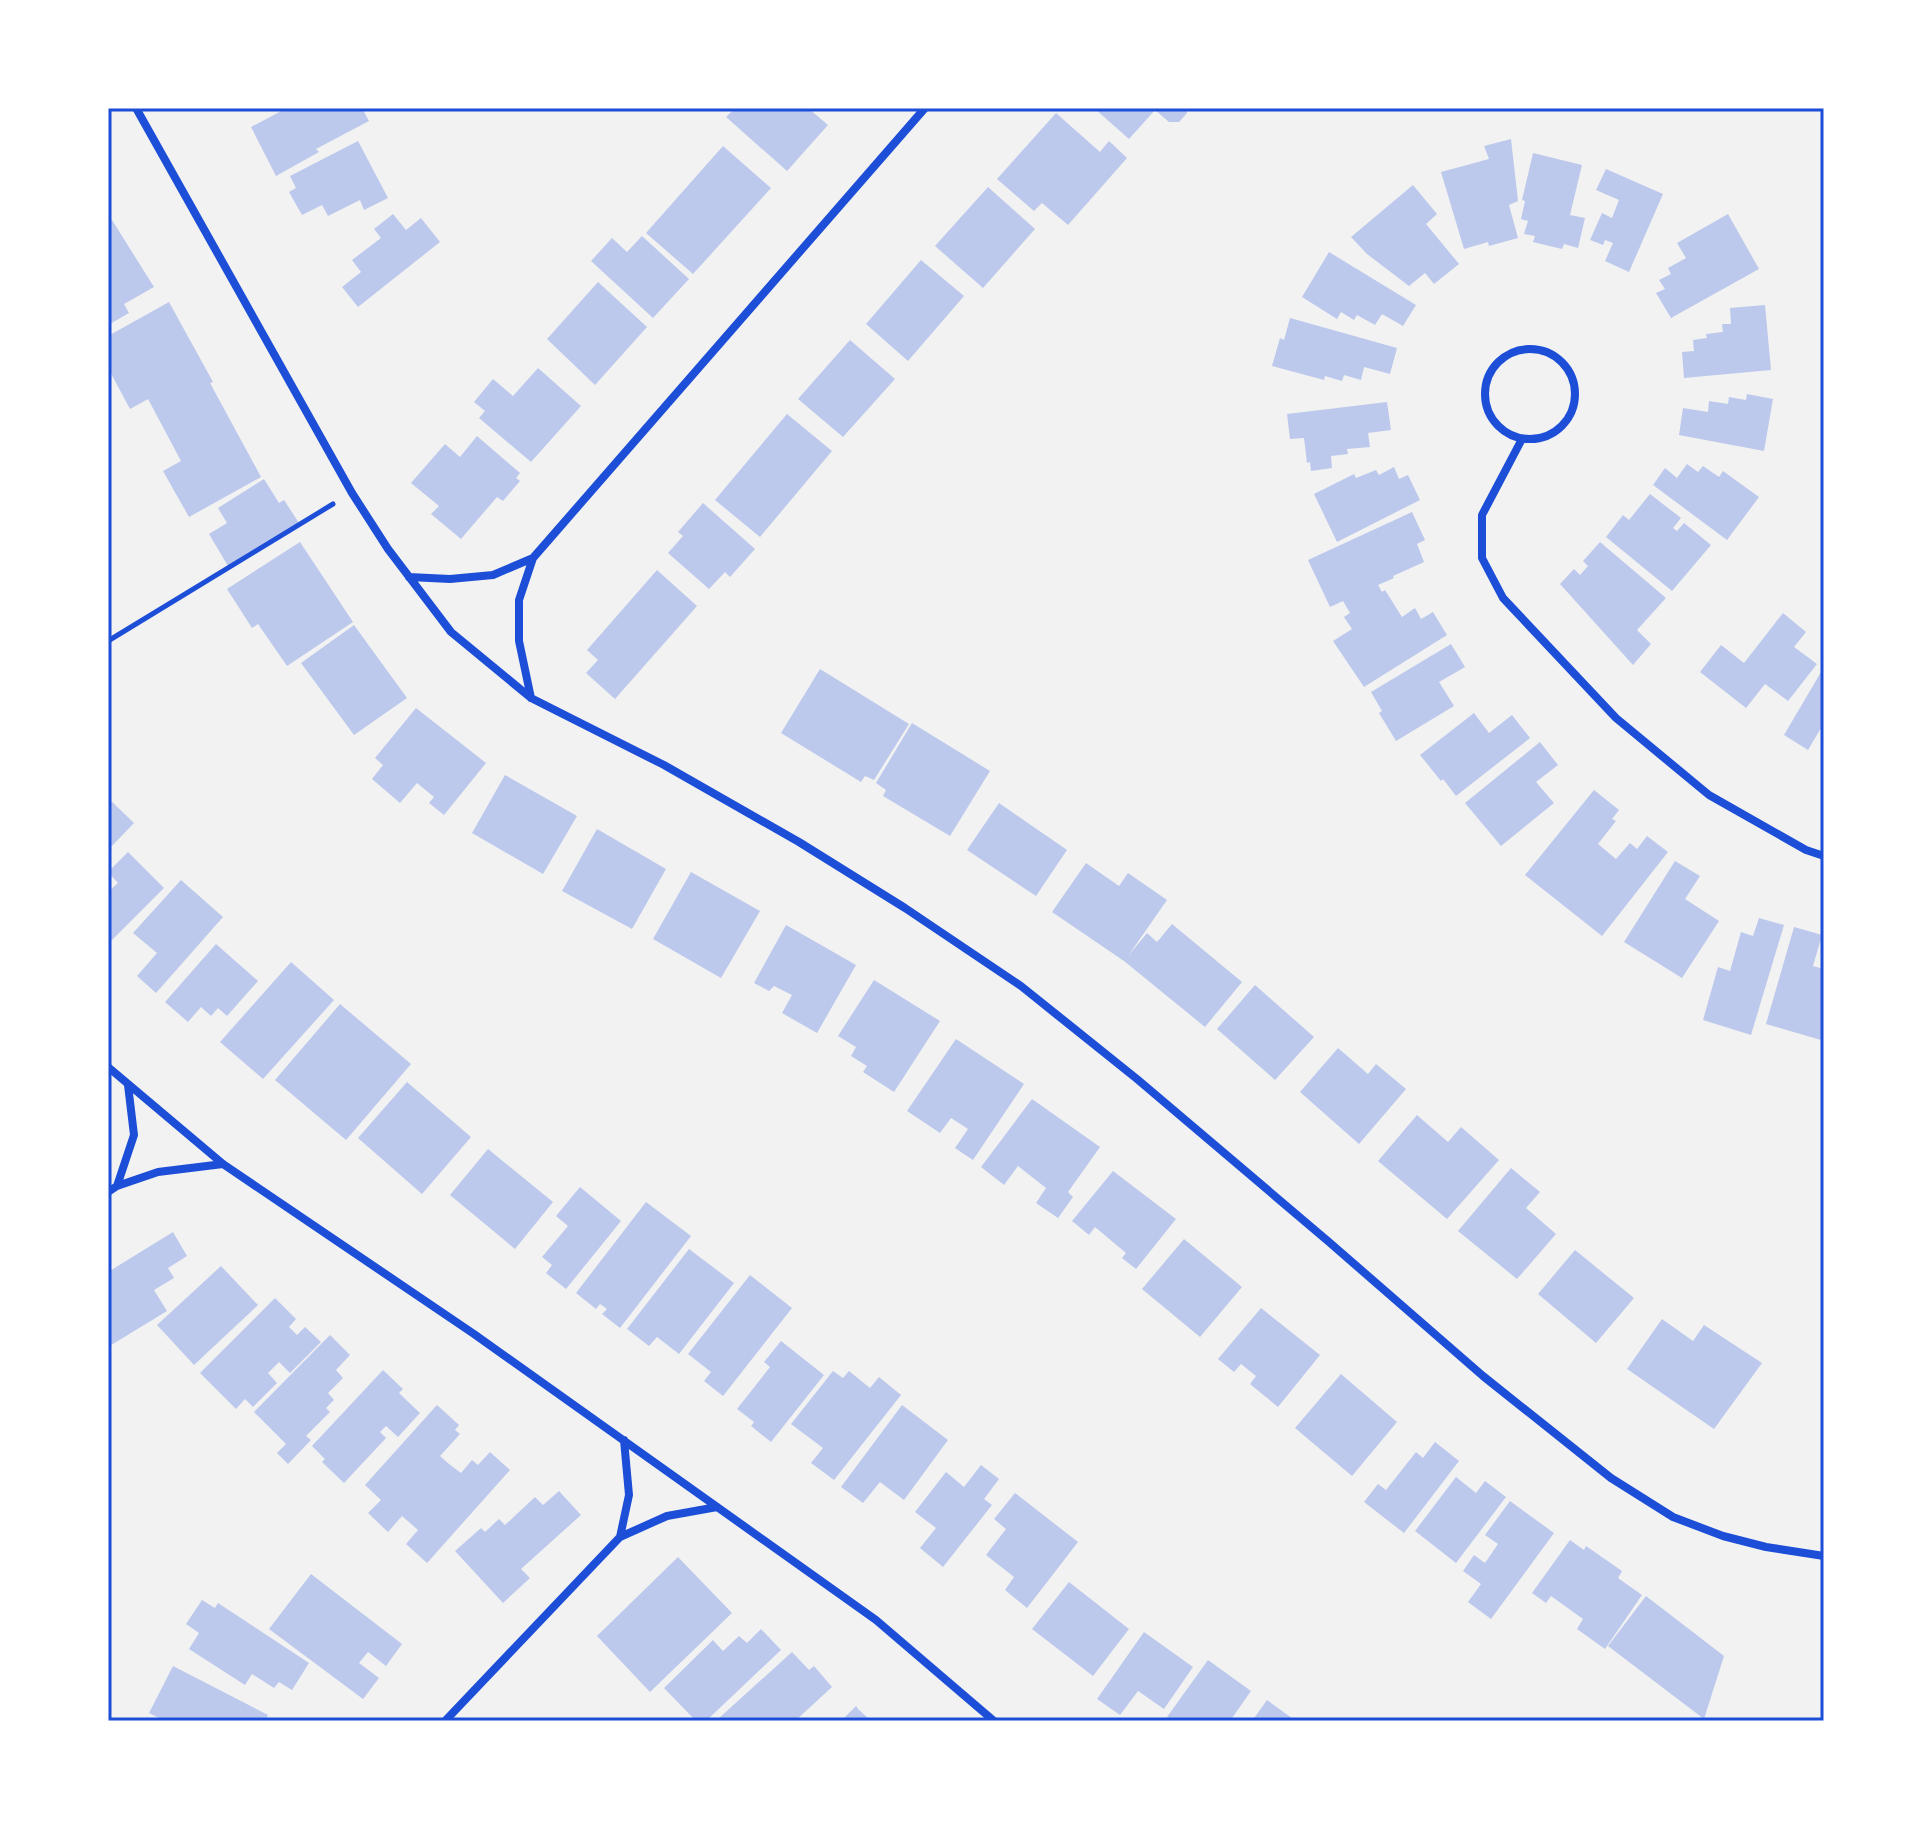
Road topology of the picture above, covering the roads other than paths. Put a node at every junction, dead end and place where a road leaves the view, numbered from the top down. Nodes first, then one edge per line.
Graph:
1 (136, 108) edge
2 (925, 108) edge
3 (1522, 439) junction
4 (533, 558) junction
5 (409, 577) junction
6 (531, 698) junction
7 (1824, 856) edge
8 (108, 1067) edge
9 (128, 1085) junction
10 (223, 1164) junction
11 (117, 1186) junction
12 (108, 1192) edge
13 (624, 1440) junction
14 (717, 1507) junction
15 (620, 1537) junction
16 (1824, 1556) edge
17 (445, 1721) edge
18 (994, 1721) edge

1 - 5 street
2 - 4 street
3 - 3 street
3 - 7 street
4 - 5 street
4 - 6 street
5 - 6 street
6 - 16 street
8 - 9 street
9 - 10 street
9 - 11 street
10 - 11 street
10 - 13 street
11 - 12 street
13 - 14 street
13 - 15 street
14 - 15 street
14 - 18 street
15 - 17 street

